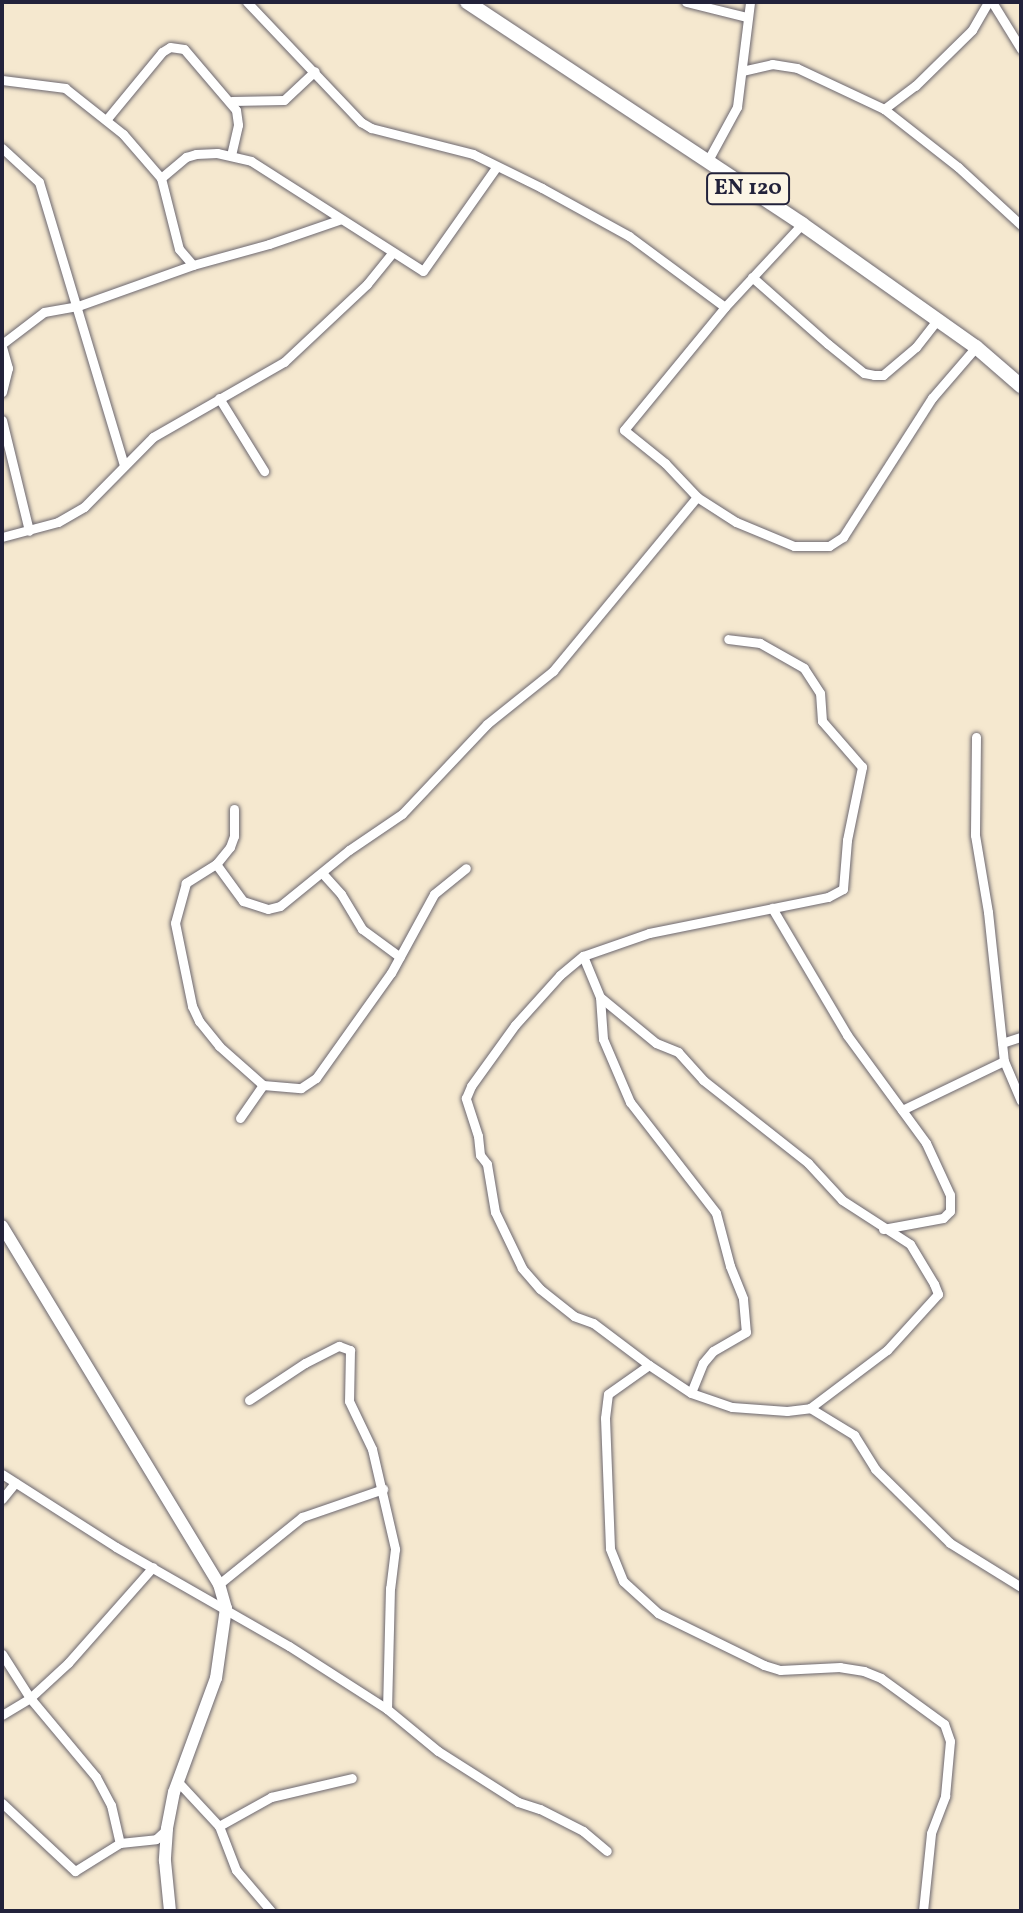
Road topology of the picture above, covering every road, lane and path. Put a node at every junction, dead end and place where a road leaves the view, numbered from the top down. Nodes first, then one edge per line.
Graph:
1 (247, 2) edge
2 (467, 2) edge
3 (686, 2) edge
4 (750, 2) edge
5 (990, 2) edge
6 (747, 17) junction
7 (1021, 49) edge
8 (315, 71) junction
9 (742, 71) junction
10 (2, 80) edge
11 (232, 101) junction
12 (884, 109) junction
13 (106, 120) junction
14 (2, 148) edge
15 (231, 155) junction
16 (707, 162) junction
17 (497, 166) junction
18 (161, 178) junction
19 (341, 219) junction
20 (802, 224) junction
21 (1021, 225) edge
22 (393, 252) junction
23 (193, 265) junction
24 (752, 277) junction
25 (78, 306) junction
26 (725, 307) junction
27 (937, 320) junction
28 (2, 346) edge
29 (976, 347) junction
30 (1021, 386) edge
31 (2, 392) edge
32 (219, 398) junction
33 (2, 420) edge
34 (124, 466) junction
35 (264, 471) dead end
36 (697, 497) junction
37 (29, 531) junction
38 (2, 537) edge
39 (728, 639) dead end
40 (976, 737) dead end
41 (234, 809) dead end
42 (216, 864) junction
43 (466, 868) dead end
44 (323, 874) junction
45 (772, 908) junction
46 (583, 956) junction
47 (400, 957) junction
48 (600, 997) junction
49 (1021, 1037) edge
50 (1002, 1043) junction
51 (1004, 1061) junction
52 (263, 1085) junction
53 (1021, 1101) edge
54 (902, 1110) junction
55 (240, 1118) dead end
56 (2, 1226) edge
57 (883, 1229) junction
58 (649, 1365) junction
59 (691, 1393) junction
60 (249, 1400) dead end
61 (810, 1408) junction
62 (2, 1474) edge
63 (15, 1483) junction
64 (383, 1489) junction
65 (2, 1499) edge
66 (153, 1567) junction
67 (219, 1584) junction
68 (1021, 1587) edge
69 (226, 1608) junction
70 (2, 1654) edge
71 (30, 1698) junction
72 (387, 1709) junction
73 (2, 1715) edge
74 (352, 1778) dead end
75 (179, 1783) junction
76 (2, 1803) edge
77 (12, 1812) junction
78 (2, 1821) edge
79 (219, 1826) junction
80 (167, 1829) junction
81 (120, 1843) junction
82 (607, 1851) dead end
83 (170, 1911) edge
84 (271, 1911) edge
85 (923, 1911) edge

1 - 8 street
2 - 16 main road, EN 120
3 - 6 street
4 - 6 street
5 - 7 street
5 - 12 street
6 - 9 street
8 - 11 street
8 - 17 street
9 - 12 street
9 - 16 street
10 - 13 street
11 - 13 street
11 - 15 street
12 - 21 street
13 - 18 street
14 - 25 street
15 - 18 street
15 - 19 street
16 - 20 main road, EN 120
17 - 22 street
17 - 26 street
18 - 23 street
19 - 22 street
19 - 23 street
20 - 24 street
20 - 27 main road, EN 120
22 - 32 street
23 - 25 street
24 - 26 street
24 - 27 street
25 - 28 street
25 - 34 street
26 - 36 street
27 - 29 main road, EN 120
28 - 31 street
29 - 30 main road, EN 120
29 - 36 street
32 - 34 street
32 - 35 street
33 - 37 street
34 - 37 street
36 - 44 street
37 - 38 street
39 - 45 street
40 - 50 street
41 - 42 street
42 - 44 street
42 - 52 street
43 - 47 street
44 - 47 street
45 - 46 street
45 - 54 street
46 - 48 street
46 - 58 street
47 - 52 street
48 - 57 street
48 - 59 street
49 - 50 street
50 - 51 street
51 - 53 street
51 - 54 street
52 - 55 street
54 - 57 street
56 - 67 street
57 - 61 street
58 - 59 street
58 - 85 street
59 - 61 street
60 - 64 street
61 - 68 street
62 - 63 street
63 - 65 street
63 - 66 street
64 - 67 street
64 - 72 street
66 - 69 street
66 - 71 street
67 - 69 street
69 - 72 street
69 - 75 street
70 - 71 street
71 - 73 street
71 - 81 street
72 - 82 street
74 - 79 street
75 - 79 street
75 - 80 street
76 - 77 street
77 - 78 street
77 - 81 street
79 - 84 street
80 - 81 street
80 - 83 street

